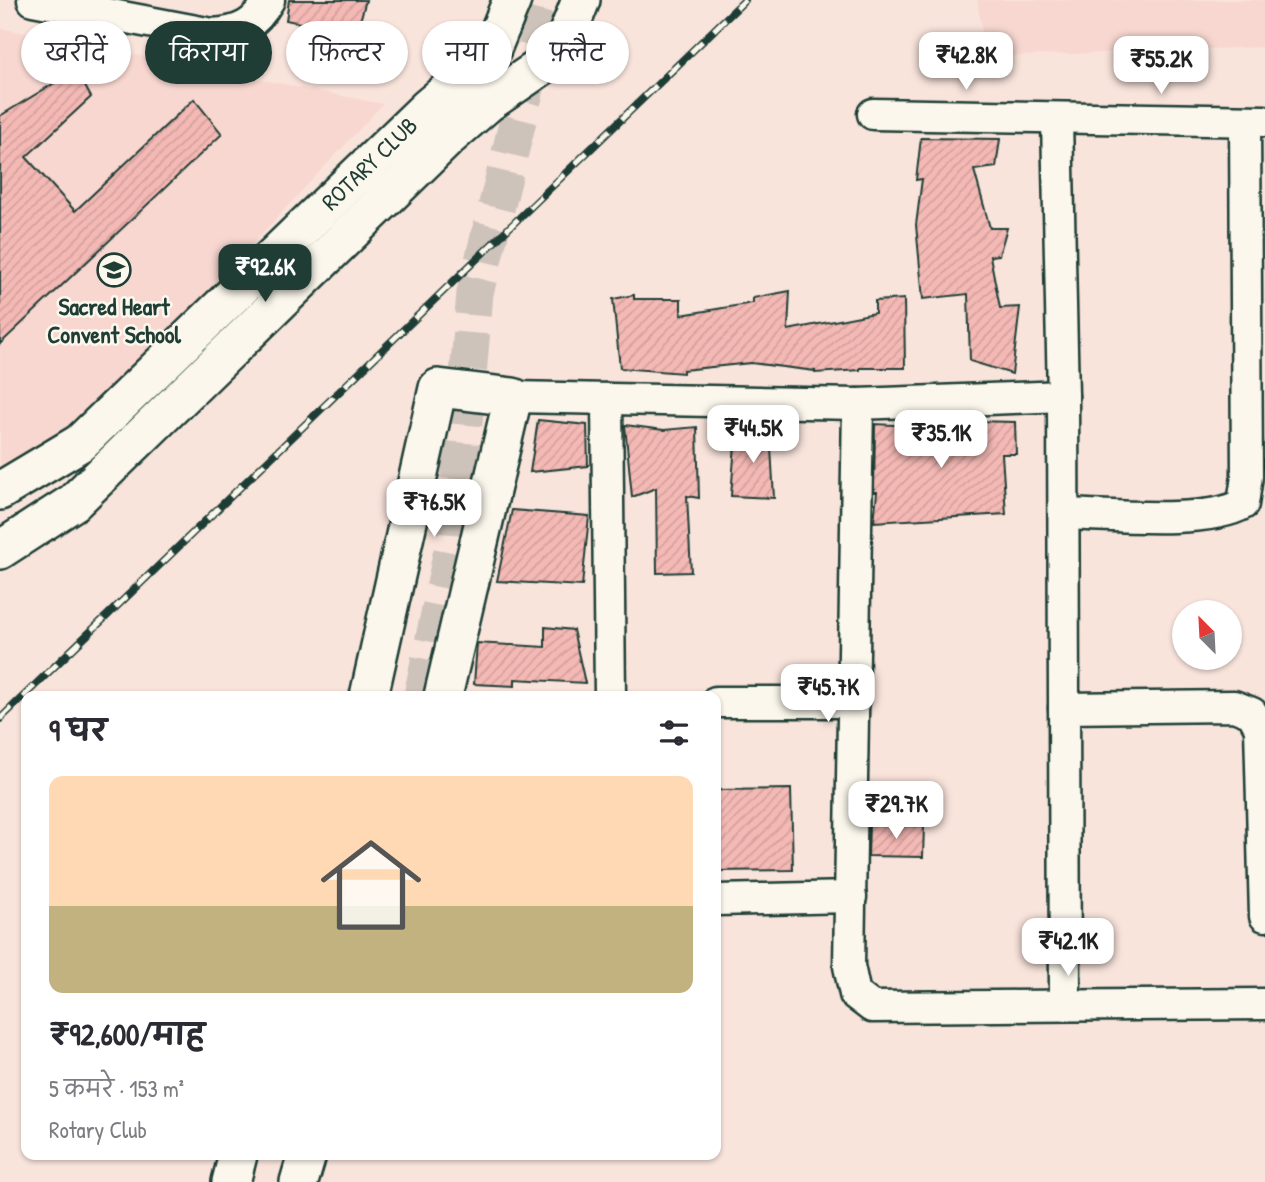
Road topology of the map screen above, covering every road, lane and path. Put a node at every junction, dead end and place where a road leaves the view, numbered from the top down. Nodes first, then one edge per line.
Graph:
1 (33, 0) edge
2 (270, 0) edge
3 (512, 0) edge
4 (581, 0) edge
5 (80, 4) edge
6 (427, 108) junction
7 (873, 114) dead end
8 (1057, 120) junction
9 (1255, 122) edge
10 (449, 137) junction
11 (1255, 326) edge
12 (1063, 396) junction
13 (513, 397) junction
14 (607, 399) junction
15 (858, 404) junction
16 (80, 443) junction
17 (0, 491) edge
18 (1064, 514) junction
19 (0, 528) edge
20 (0, 550) edge
21 (370, 691) edge
22 (444, 691) edge
23 (610, 691) edge
24 (721, 702) edge
25 (854, 702) junction
26 (1064, 708) junction
27 (1263, 772) edge
28 (851, 897) junction
29 (721, 900) edge
30 (1265, 916) edge
31 (1065, 1003) junction
32 (1265, 1004) edge
33 (237, 1160) edge
34 (306, 1160) edge
35 (308, 1160) edge
36 (231, 1182) edge
37 (299, 1182) edge
38 (312, 1182) edge

1 - 5 street
2 - 5 street
3 - 6 street, ROTARY CLUB
4 - 10 street
6 - 10 street
6 - 16 street, ROTARY CLUB
7 - 8 street
8 - 9 street
8 - 12 street
9 - 11 street
10 - 20 street
11 - 18 street
12 - 15 street
12 - 18 street
13 - 14 street
13 - 21 street
13 - 22 street
14 - 15 street
14 - 23 street
15 - 25 street
16 - 17 street, ROTARY CLUB
16 - 19 street
18 - 26 street
24 - 25 street
25 - 28 street
26 - 27 street
26 - 31 street
27 - 30 street
28 - 29 street
28 - 31 street
31 - 32 street
33 - 36 street
34 - 37 street
35 - 38 street

